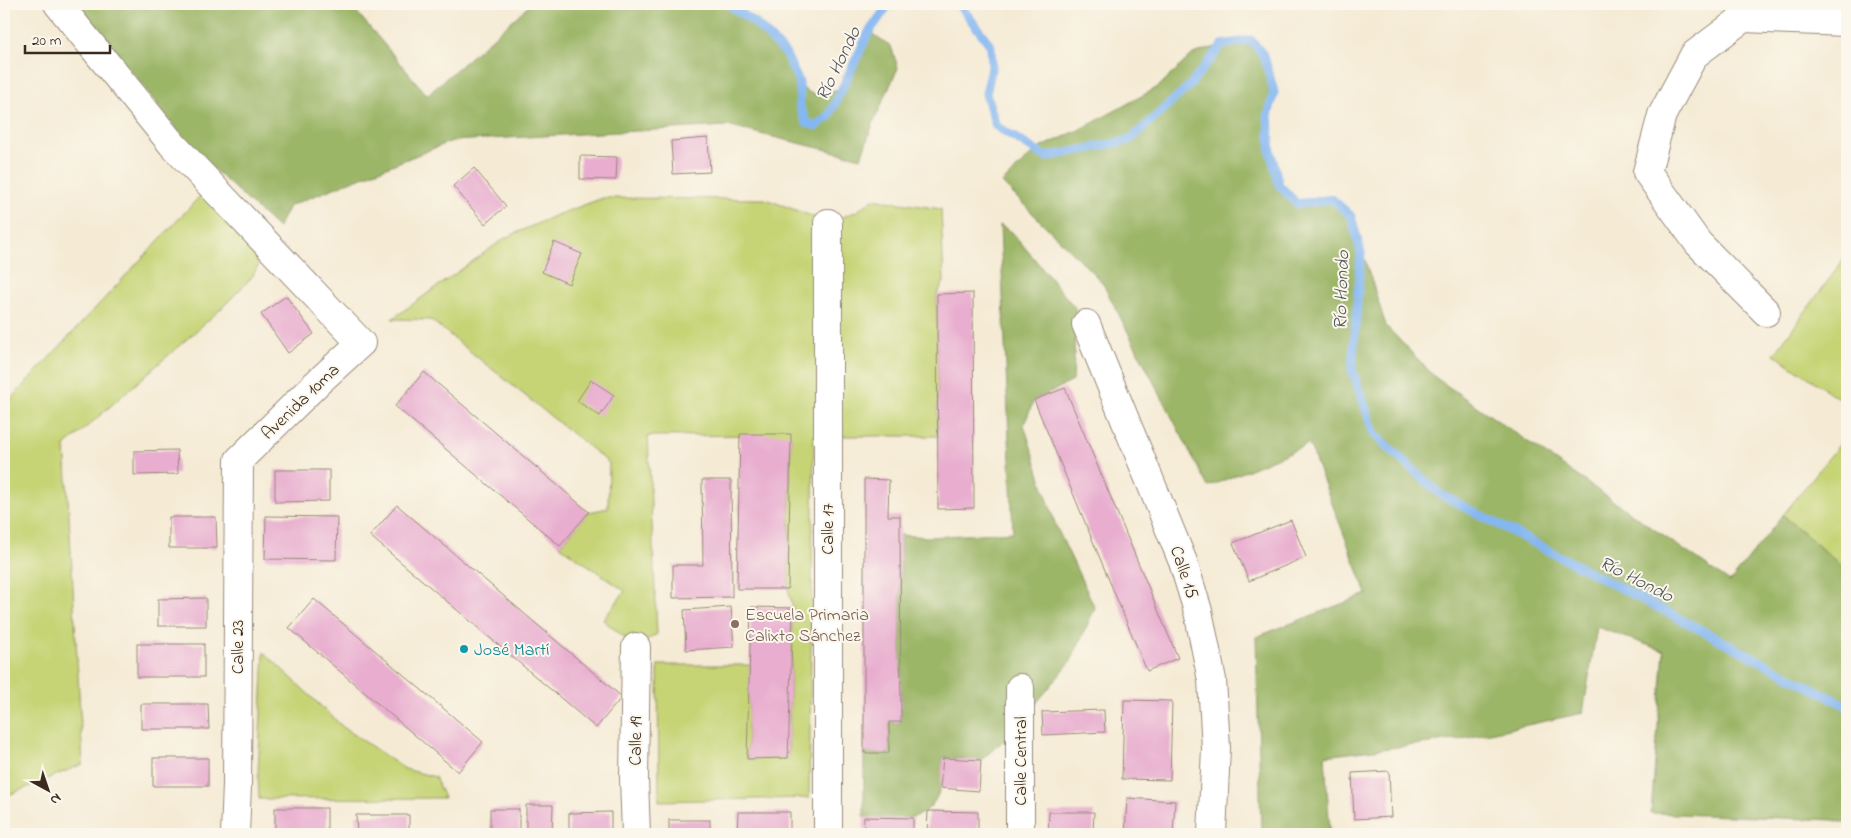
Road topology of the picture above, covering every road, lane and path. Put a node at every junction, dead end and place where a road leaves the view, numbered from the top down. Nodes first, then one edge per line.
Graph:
1 (58, 4) edge
2 (1847, 22) edge
3 (828, 223) dead end
4 (1766, 312) dead end
5 (1086, 324) dead end
6 (239, 460) joint
7 (636, 647) dead end
8 (1020, 688) dead end
9 (235, 834) edge
10 (636, 834) edge
11 (828, 834) edge
12 (1020, 834) edge
13 (1212, 834) edge

1 - 6 street, Avenida 10ma
2 - 4 street
3 - 11 street, Calle 17
5 - 13 street, Calle 15
6 - 9 street, Calle 23
7 - 10 street, Calle 19
8 - 12 street, Calle Central

